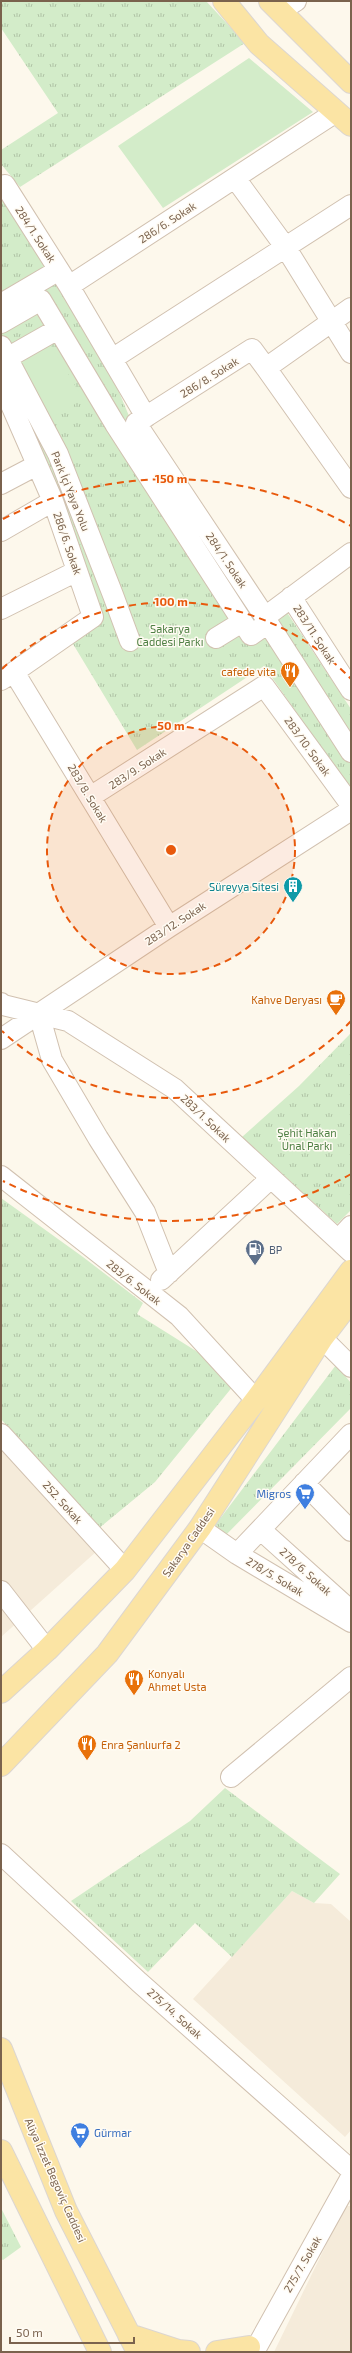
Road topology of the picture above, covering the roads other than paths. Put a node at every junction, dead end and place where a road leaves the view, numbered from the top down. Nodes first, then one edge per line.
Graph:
1 (224, 1) edge
2 (282, 4) edge
3 (351, 82) edge
4 (344, 119) edge
5 (235, 178) junction
6 (1, 187) edge
7 (351, 205) edge
8 (286, 248) junction
9 (64, 278) junction
10 (1, 304) edge
11 (351, 308) edge
12 (1, 322) edge
13 (331, 322) junction
14 (58, 329) junction
15 (351, 353) edge
16 (3, 357) edge
17 (112, 360) junction
18 (266, 368) junction
19 (1, 382) edge
20 (146, 417) junction
21 (37, 464) junction
22 (1, 484) edge
23 (351, 488) edge
24 (53, 501) junction
25 (1, 531) edge
26 (351, 553) edge
27 (77, 571) junction
28 (291, 597) junction
29 (1, 609) edge
30 (242, 622) junction
31 (216, 638) dead end
32 (130, 641) dead end
33 (7, 676) edge
34 (264, 686) joint
35 (351, 690) edge
36 (351, 752) edge
37 (90, 797) junction
38 (351, 805) edge
39 (351, 810) edge
40 (169, 927) junction
41 (1, 1003) edge
42 (39, 1014) junction
43 (1, 1039) edge
44 (1, 1176) edge
45 (271, 1178) junction
46 (347, 1240) edge
47 (351, 1271) edge
48 (169, 1273) junction
49 (148, 1292) junction
50 (351, 1300) edge
51 (322, 1338) junction
52 (351, 1367) edge
53 (256, 1400) junction
54 (1, 1434) edge
55 (351, 1435) edge
56 (304, 1483) junction
57 (200, 1528) junction
58 (261, 1530) junction
59 (351, 1531) edge
60 (237, 1554) junction
61 (125, 1570) junction
62 (1, 1591) edge
63 (351, 1611) edge
64 (351, 1622) edge
65 (47, 1650) junction
66 (351, 1676) edge
67 (1, 1692) edge
68 (1, 1764) edge
69 (231, 1778) dead end
70 (1, 1854) edge
71 (1, 2049) edge
72 (1, 2151) edge
73 (351, 2170) edge
74 (351, 2177) edge
75 (133, 2343) edge
76 (251, 2347) edge
77 (100, 2352) edge
78 (189, 2352) edge
79 (217, 2352) edge

1 - 4 main road
2 - 3 main road
4 - 5 street, 286/6. Sokak
5 - 8 street
5 - 9 street, 286/6. Sokak
6 - 9 street, 284/1. Sokak
7 - 8 street
8 - 13 street
8 - 17 street
9 - 10 street, 286/6. Sokak
9 - 17 street
11 - 13 street
12 - 14 street
13 - 15 street
13 - 18 street
14 - 16 street
14 - 30 street
16 - 32 street, Park İçi Yaya Yolu
17 - 20 street
18 - 20 street, 286/8. Sokak
18 - 23 street
19 - 21 street, 286/6. Sokak
20 - 28 street, 284/1. Sokak
21 - 22 street
21 - 24 street, 286/6. Sokak
24 - 25 street
24 - 27 street, 286/6. Sokak
26 - 28 street, 284/1. Sokak
27 - 29 street
27 - 33 street, 286/6. Sokak
28 - 35 street, 283/11. Sokak
30 - 31 street
30 - 36 street
33 - 37 street, 283/8. Sokak
34 - 37 street, 283/9. Sokak
34 - 38 street, 283/10. Sokak
37 - 40 street, 283/8. Sokak
39 - 40 street, 283/12. Sokak
40 - 42 street, 283/12. Sokak
41 - 42 street, 283/1. Sokak
42 - 43 street, 283/12. Sokak
42 - 45 street, 283/1. Sokak
42 - 48 street
44 - 49 street, 283/6. Sokak
45 - 46 street, 283/1. Sokak
45 - 48 street
47 - 53 main road
48 - 49 street
49 - 53 street, 283/6. Sokak
50 - 51 main road, Sakarya Caddesi
51 - 52 street
51 - 57 main road, Sakarya Caddesi
53 - 61 main road
54 - 61 street, 252. Sokak
55 - 56 street
56 - 58 street
56 - 59 street
57 - 60 street, 278/5. Sokak
57 - 68 main road, Sakarya Caddesi
58 - 60 street
58 - 63 street, 278/6. Sokak
60 - 64 street, 278/5. Sokak
61 - 65 main road
62 - 65 street
65 - 67 main road
66 - 69 street
70 - 73 street, 275/14. Sokak
71 - 75 main road, Aliya İzzet Begoviç Caddesi
72 - 77 main road
74 - 76 street, 275/7. Sokak
75 - 78 main road
76 - 79 main road

